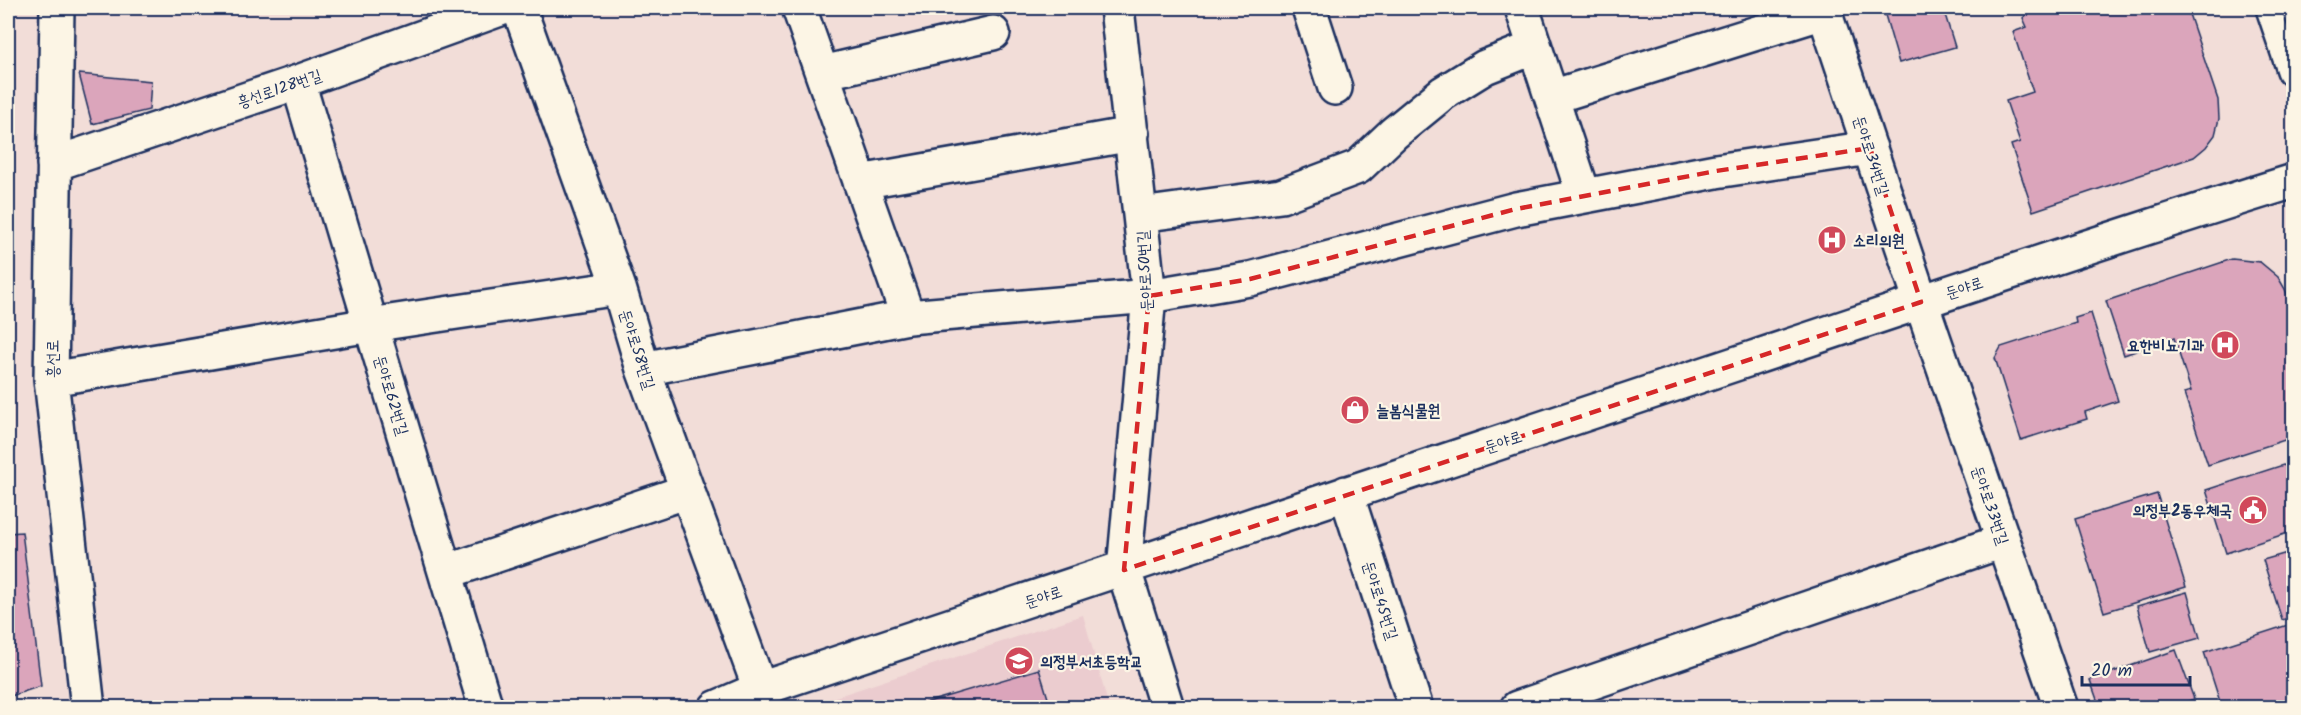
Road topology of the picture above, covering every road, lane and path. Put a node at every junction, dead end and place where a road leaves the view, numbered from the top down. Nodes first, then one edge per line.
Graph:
1 (57, 8) edge
2 (503, 8) edge
3 (519, 8) edge
4 (799, 8) edge
5 (1117, 8) edge
6 (1309, 8) edge
7 (1522, 8) edge
8 (2273, 8) edge
9 (1823, 10) edge
10 (993, 33) dead end
11 (1535, 47) junction
12 (2294, 70) edge
13 (822, 73) junction
14 (298, 82) junction
15 (1335, 88) dead end
16 (1552, 98) junction
17 (1132, 134) junction
18 (1869, 148) junction
19 (54, 164) junction
20 (2294, 181) edge
21 (861, 182) junction
22 (1584, 196) junction
23 (1140, 216) junction
24 (619, 288) junction
25 (1149, 296) junction
26 (1921, 302) junction
27 (908, 317) junction
28 (370, 325) junction
29 (643, 369) junction
30 (51, 380) junction
31 (688, 491) junction
32 (1346, 493) junction
33 (2003, 541) junction
34 (1124, 570) junction
35 (446, 572) junction
36 (760, 689) junction
37 (88, 708) edge
38 (486, 708) edge
39 (716, 708) edge
40 (1167, 708) edge
41 (1416, 708) edge
42 (1517, 708) edge
43 (2061, 708) edge

1 - 19 street, 흥선로
2 - 14 street, 흥선로128번길
3 - 24 street, 둔야로58번길
4 - 13 street
5 - 17 street, 둔야로50번길
6 - 15 street
7 - 11 street
8 - 12 street
9 - 16 street
9 - 18 street, 둔야로34번길
10 - 13 street
11 - 16 street
11 - 23 street
13 - 21 street
14 - 19 street, 흥선로128번길
14 - 28 street, 둔야로62번길
16 - 22 street
17 - 21 street
17 - 23 street, 둔야로50번길
18 - 22 street
18 - 26 street, 둔야로34번길
19 - 30 street, 흥선로
20 - 26 street, 둔야로
21 - 27 street
22 - 25 street
23 - 25 street, 둔야로50번길
24 - 28 street
24 - 29 street, 둔야로58번길
25 - 27 street
25 - 34 street, 둔야로50번길
26 - 32 street, 둔야로
26 - 33 street, 둔야로33번길
27 - 29 street
28 - 30 street
28 - 35 street, 둔야로62번길
29 - 31 street, 둔야로58번길
30 - 37 street, 흥선로
31 - 35 street
31 - 36 street, 둔야로58번길
32 - 34 street, 둔야로
32 - 41 street, 둔야로45번길
33 - 42 street
33 - 43 street, 둔야로33번길
34 - 36 street, 둔야로
34 - 40 street
35 - 38 street, 둔야로62번길
36 - 39 street, 둔야로

